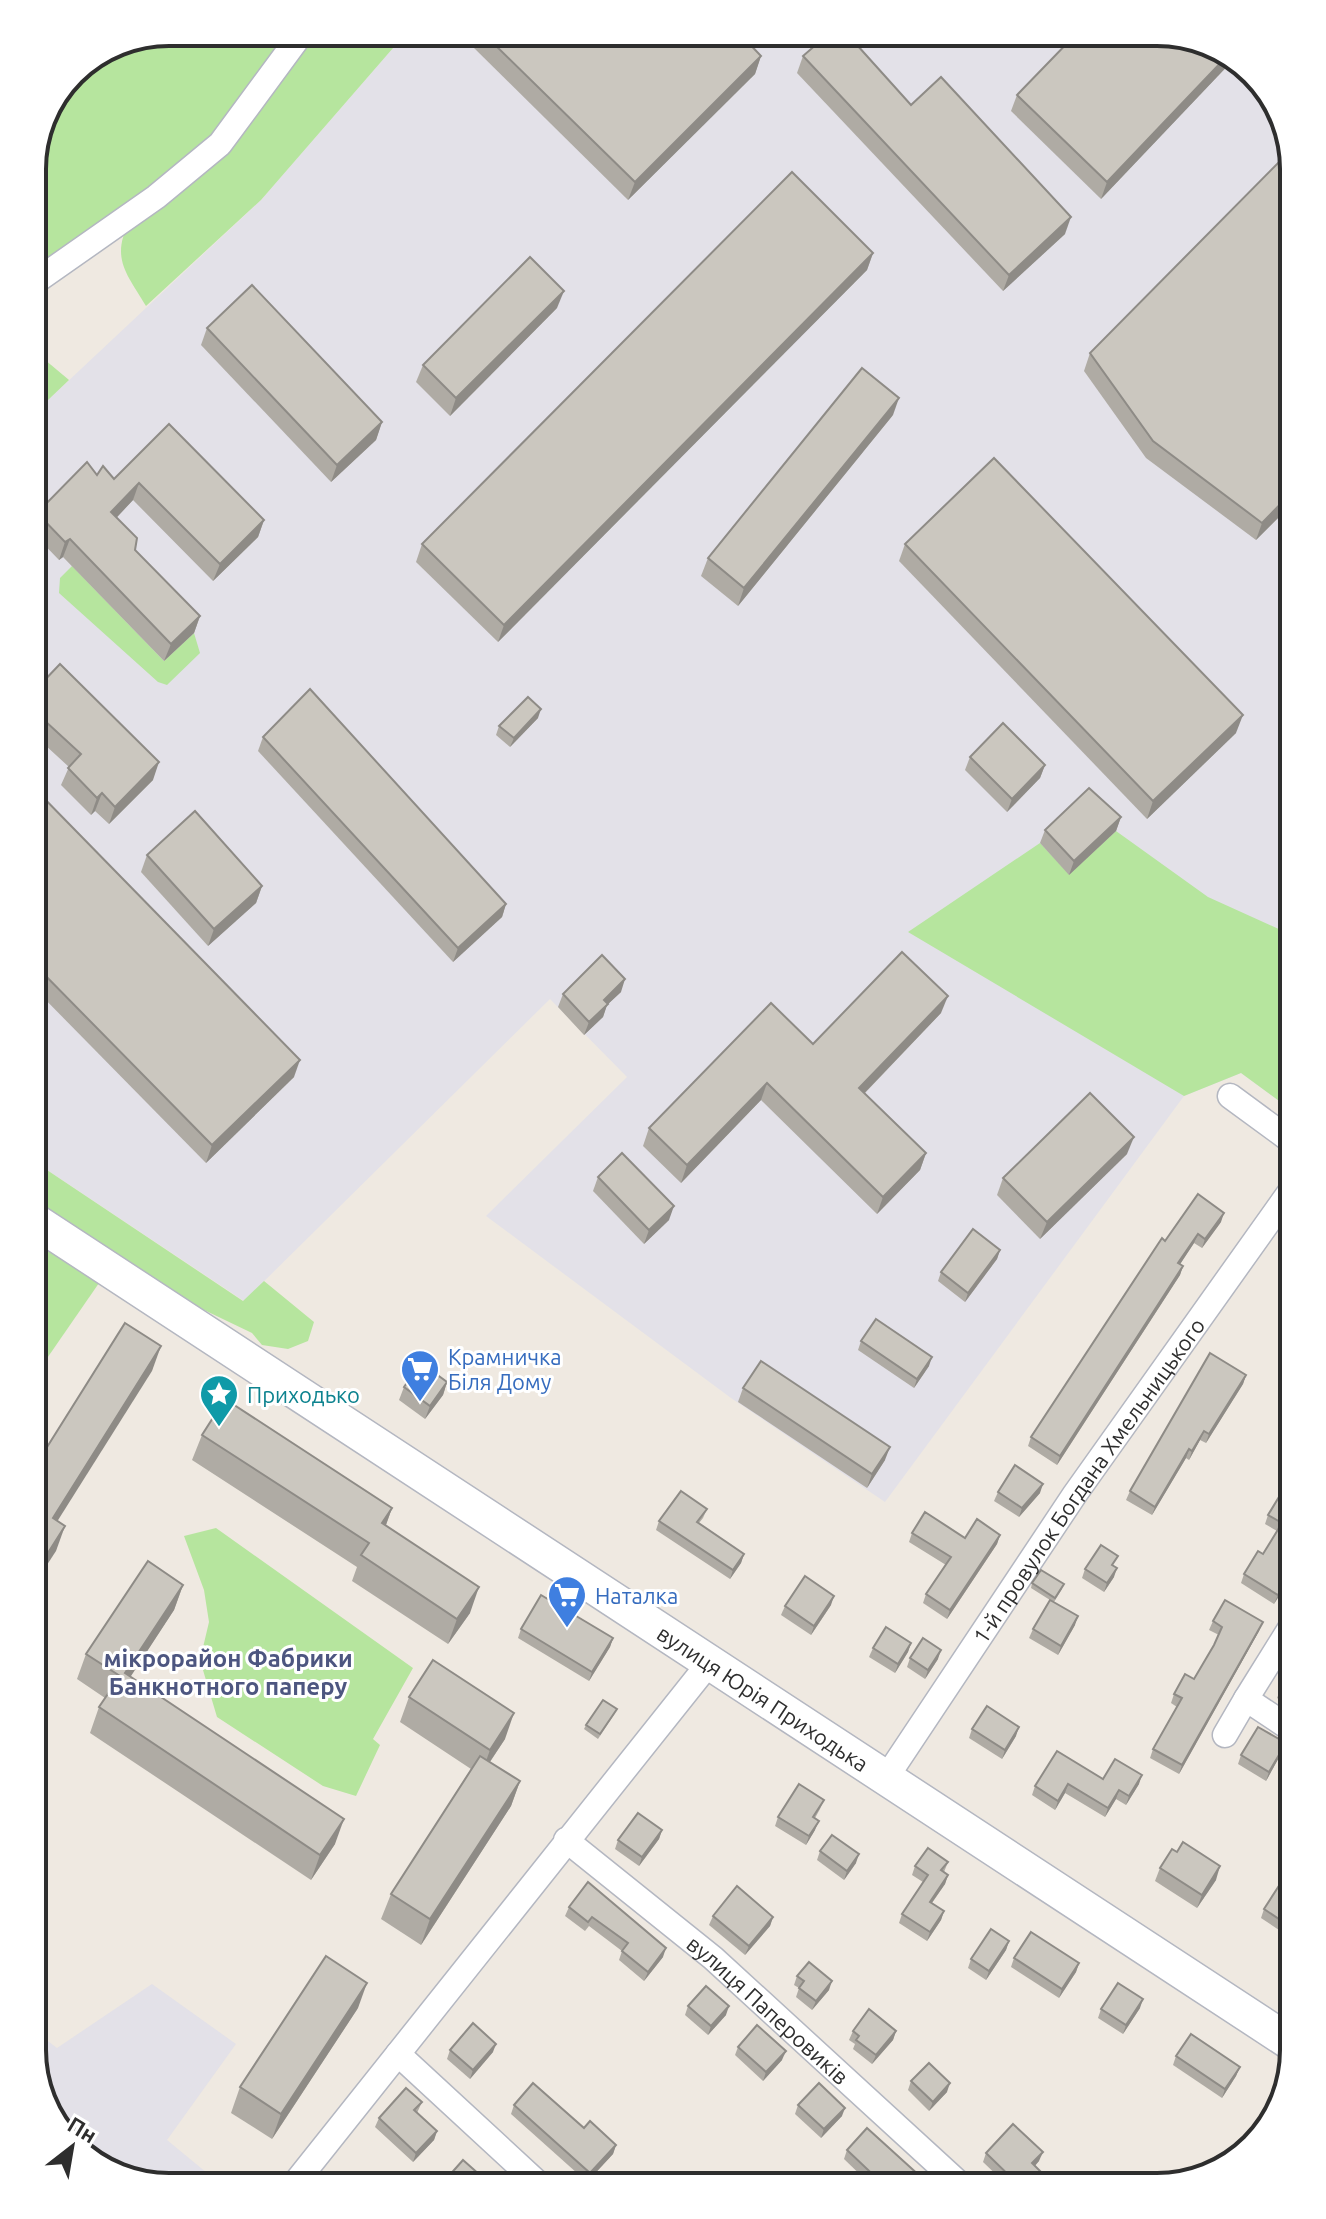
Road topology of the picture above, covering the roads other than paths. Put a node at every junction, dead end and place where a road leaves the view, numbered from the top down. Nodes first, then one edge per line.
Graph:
1 (292, 46) edge
2 (46, 274) edge
3 (1230, 1096) dead end
4 (1280, 1133) edge
5 (1280, 1206) edge
6 (46, 1228) edge
7 (1280, 1644) edge
8 (710, 1662) junction
9 (1246, 1699) junction
10 (1280, 1722) edge
11 (1225, 1735) dead end
12 (886, 1778) junction
13 (566, 1840) junction
14 (1280, 2036) edge
15 (398, 2054) junction
16 (303, 2173) edge
17 (527, 2173) edge
18 (948, 2173) edge

1 - 2 street
3 - 4 street
5 - 12 street, 1-й провулок Богдана Хмельницького
6 - 8 street, вулиця Юрія Приходька
7 - 9 street
8 - 12 street, вулиця Юрія Приходька
8 - 13 street
9 - 10 street
9 - 11 street
12 - 14 street, вулиця Юрія Приходька
13 - 15 street
13 - 18 street, вулиця Паперовиків
15 - 16 street
15 - 17 street

